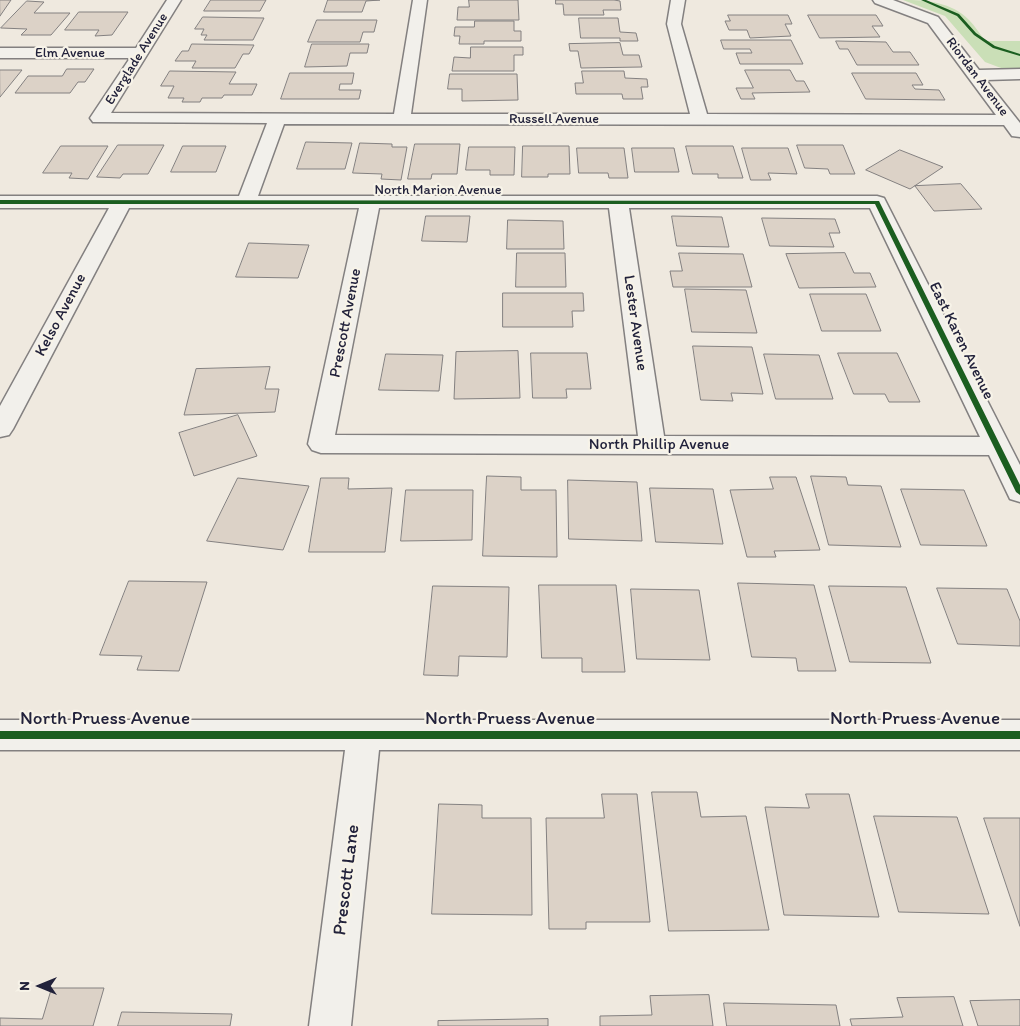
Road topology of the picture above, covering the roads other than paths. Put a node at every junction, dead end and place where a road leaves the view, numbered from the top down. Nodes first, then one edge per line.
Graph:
1 (174, 0) edge
2 (420, 0) edge
3 (678, 0) edge
4 (880, 0) edge
5 (0, 53) edge
6 (140, 53) junction
7 (974, 74) junction
8 (1020, 74) edge
9 (986, 89) junction
10 (1020, 90) edge
11 (99, 118) joint
12 (277, 119) junction
13 (402, 119) junction
14 (700, 120) junction
15 (1009, 120) junction
16 (1020, 135) edge
17 (0, 202) edge
18 (122, 202) junction
19 (246, 202) junction
20 (370, 202) junction
21 (618, 202) junction
22 (877, 202) joint
23 (0, 429) edge
24 (322, 444) joint
25 (652, 445) junction
26 (997, 446) junction
27 (1020, 492) edge
28 (0, 735) edge
29 (364, 735) junction
30 (1020, 735) edge
31 (330, 1026) edge

1 - 6 street, Everglade Avenue
2 - 13 street
3 - 14 street
4 - 7 street, Riordan Avenue
5 - 6 street, Elm Avenue
6 - 11 street, Everglade Avenue
7 - 8 street
7 - 9 street, Riordan Avenue
9 - 10 street
9 - 15 street, Riordan Avenue
11 - 12 street, Russell Avenue
12 - 13 street, Russell Avenue
12 - 19 street
13 - 14 street, Russell Avenue
14 - 15 street, Russell Avenue
15 - 16 street, Riordan Avenue
17 - 18 street, North Marion Avenue
18 - 19 street, North Marion Avenue
18 - 23 street, Kelso Avenue
19 - 20 street, North Marion Avenue
20 - 21 street, North Marion Avenue
20 - 24 street, Prescott Avenue
21 - 22 street, North Marion Avenue
21 - 25 street, Lester Avenue
22 - 26 street, East Karen Avenue
24 - 25 street, North Phillip Avenue
25 - 26 street, North Phillip Avenue
26 - 27 street, East Karen Avenue
28 - 29 street, North Pruess Avenue
29 - 30 street, North Pruess Avenue
29 - 31 street, Prescott Lane

